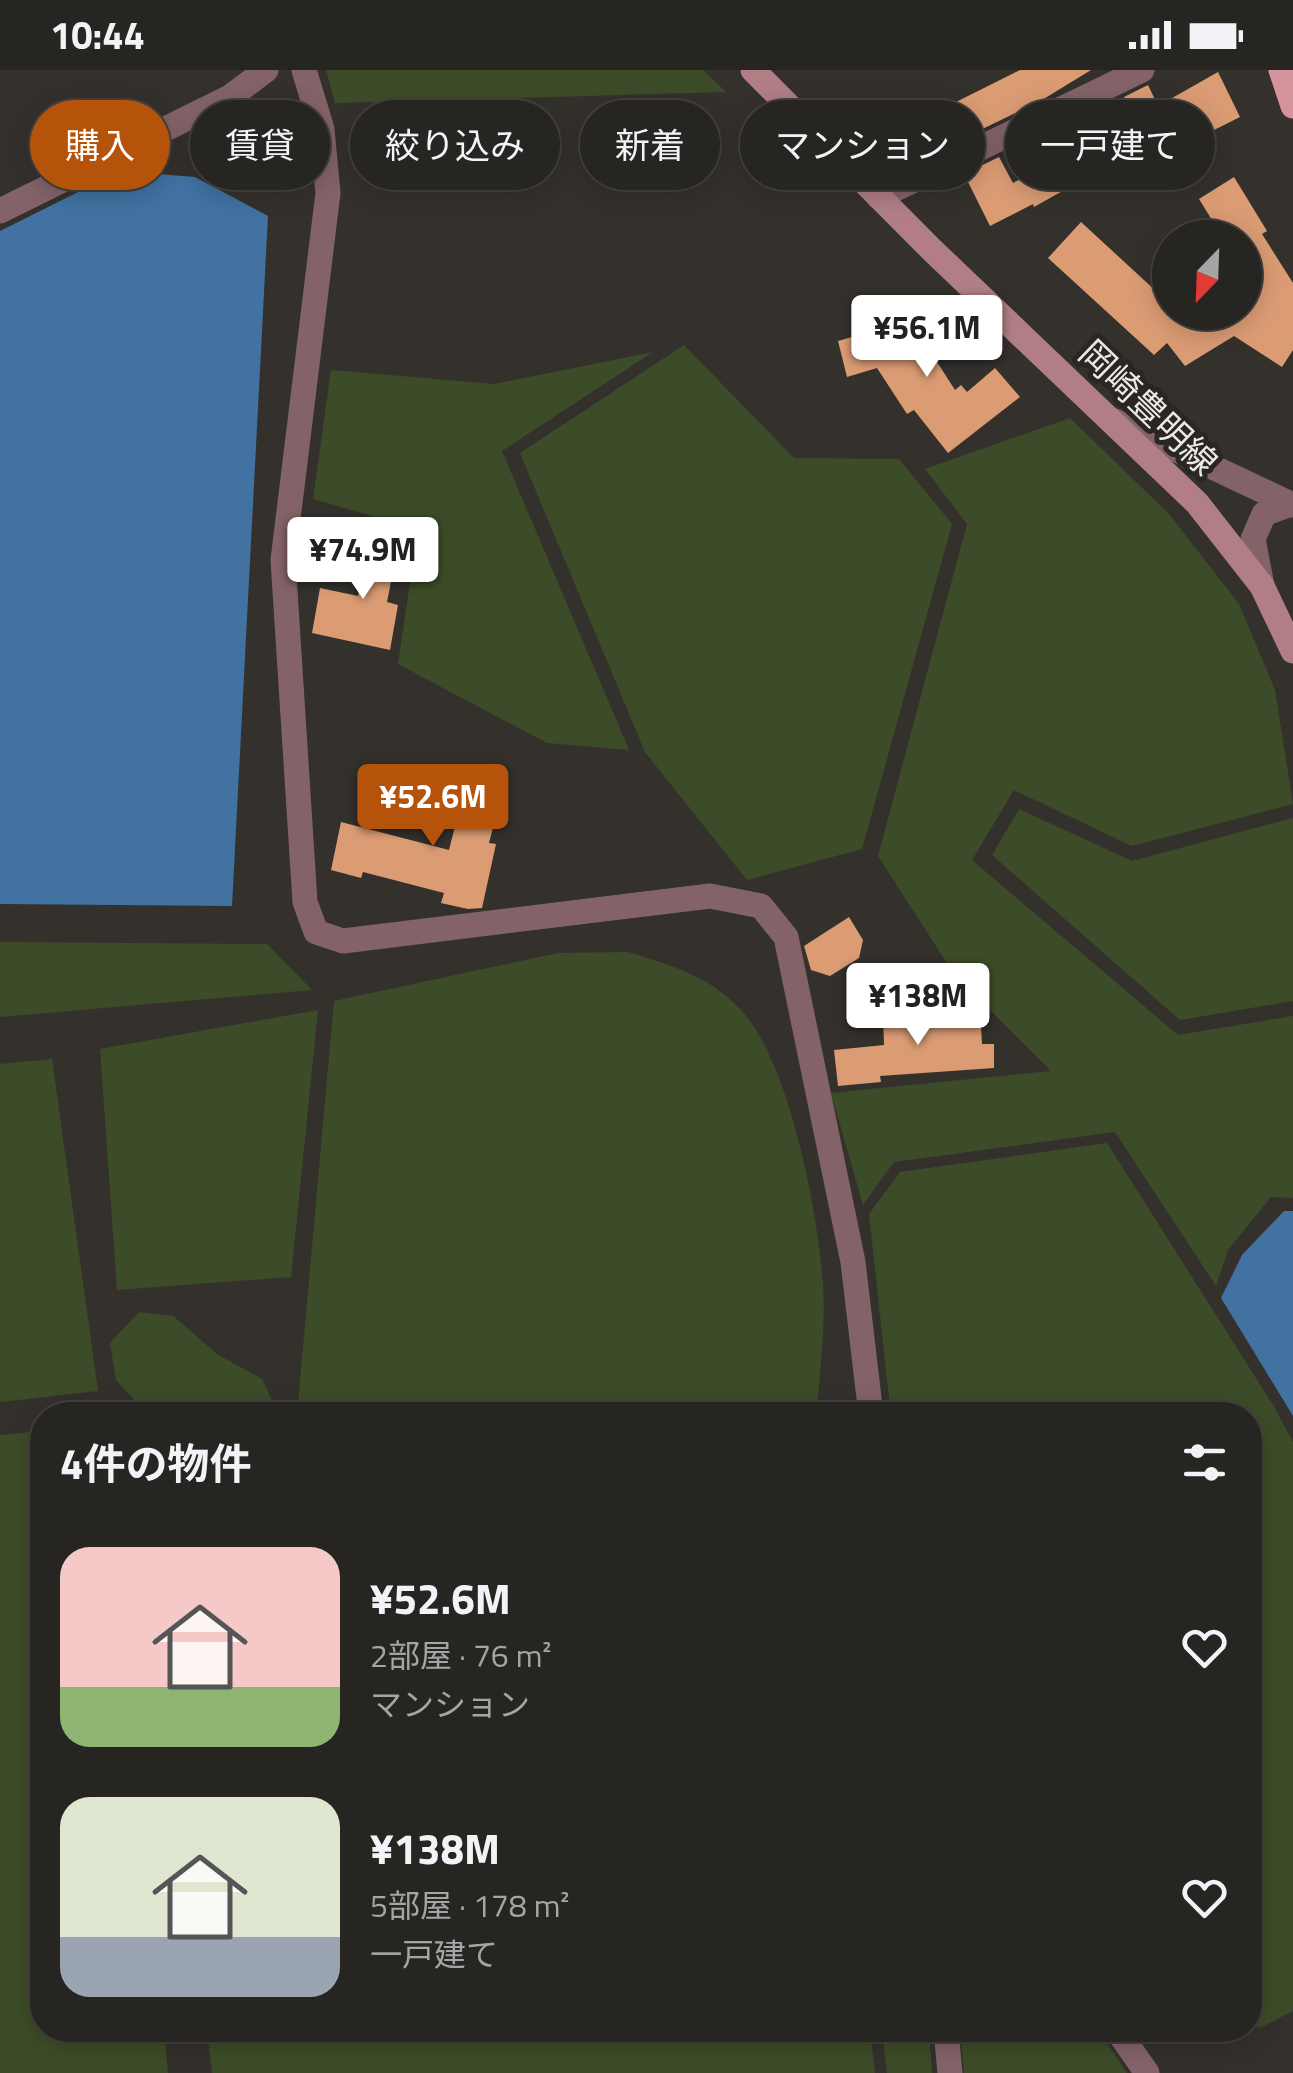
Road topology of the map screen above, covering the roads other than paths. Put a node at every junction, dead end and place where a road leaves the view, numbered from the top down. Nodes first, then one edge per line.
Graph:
1 (266, 70) edge
2 (304, 70) edge
3 (753, 70) edge
4 (1142, 70) edge
5 (1281, 70) edge
6 (1293, 106) edge
7 (879, 196) junction
8 (0, 211) edge
9 (1115, 421) junction
10 (1292, 504) edge
11 (1262, 586) junction
12 (1293, 651) edge
13 (870, 1402) edge
14 (947, 2042) edge
15 (1125, 2042) edge
16 (950, 2073) edge
17 (1147, 2073) edge

1 - 8 street
2 - 13 street
3 - 7 main road, 岡崎豊明線
4 - 7 street
5 - 6 main road
7 - 9 main road, 岡崎豊明線
9 - 10 street
9 - 11 main road, 岡崎豊明線
10 - 11 street
11 - 12 main road, 岡崎豊明線
14 - 16 street
15 - 17 street

